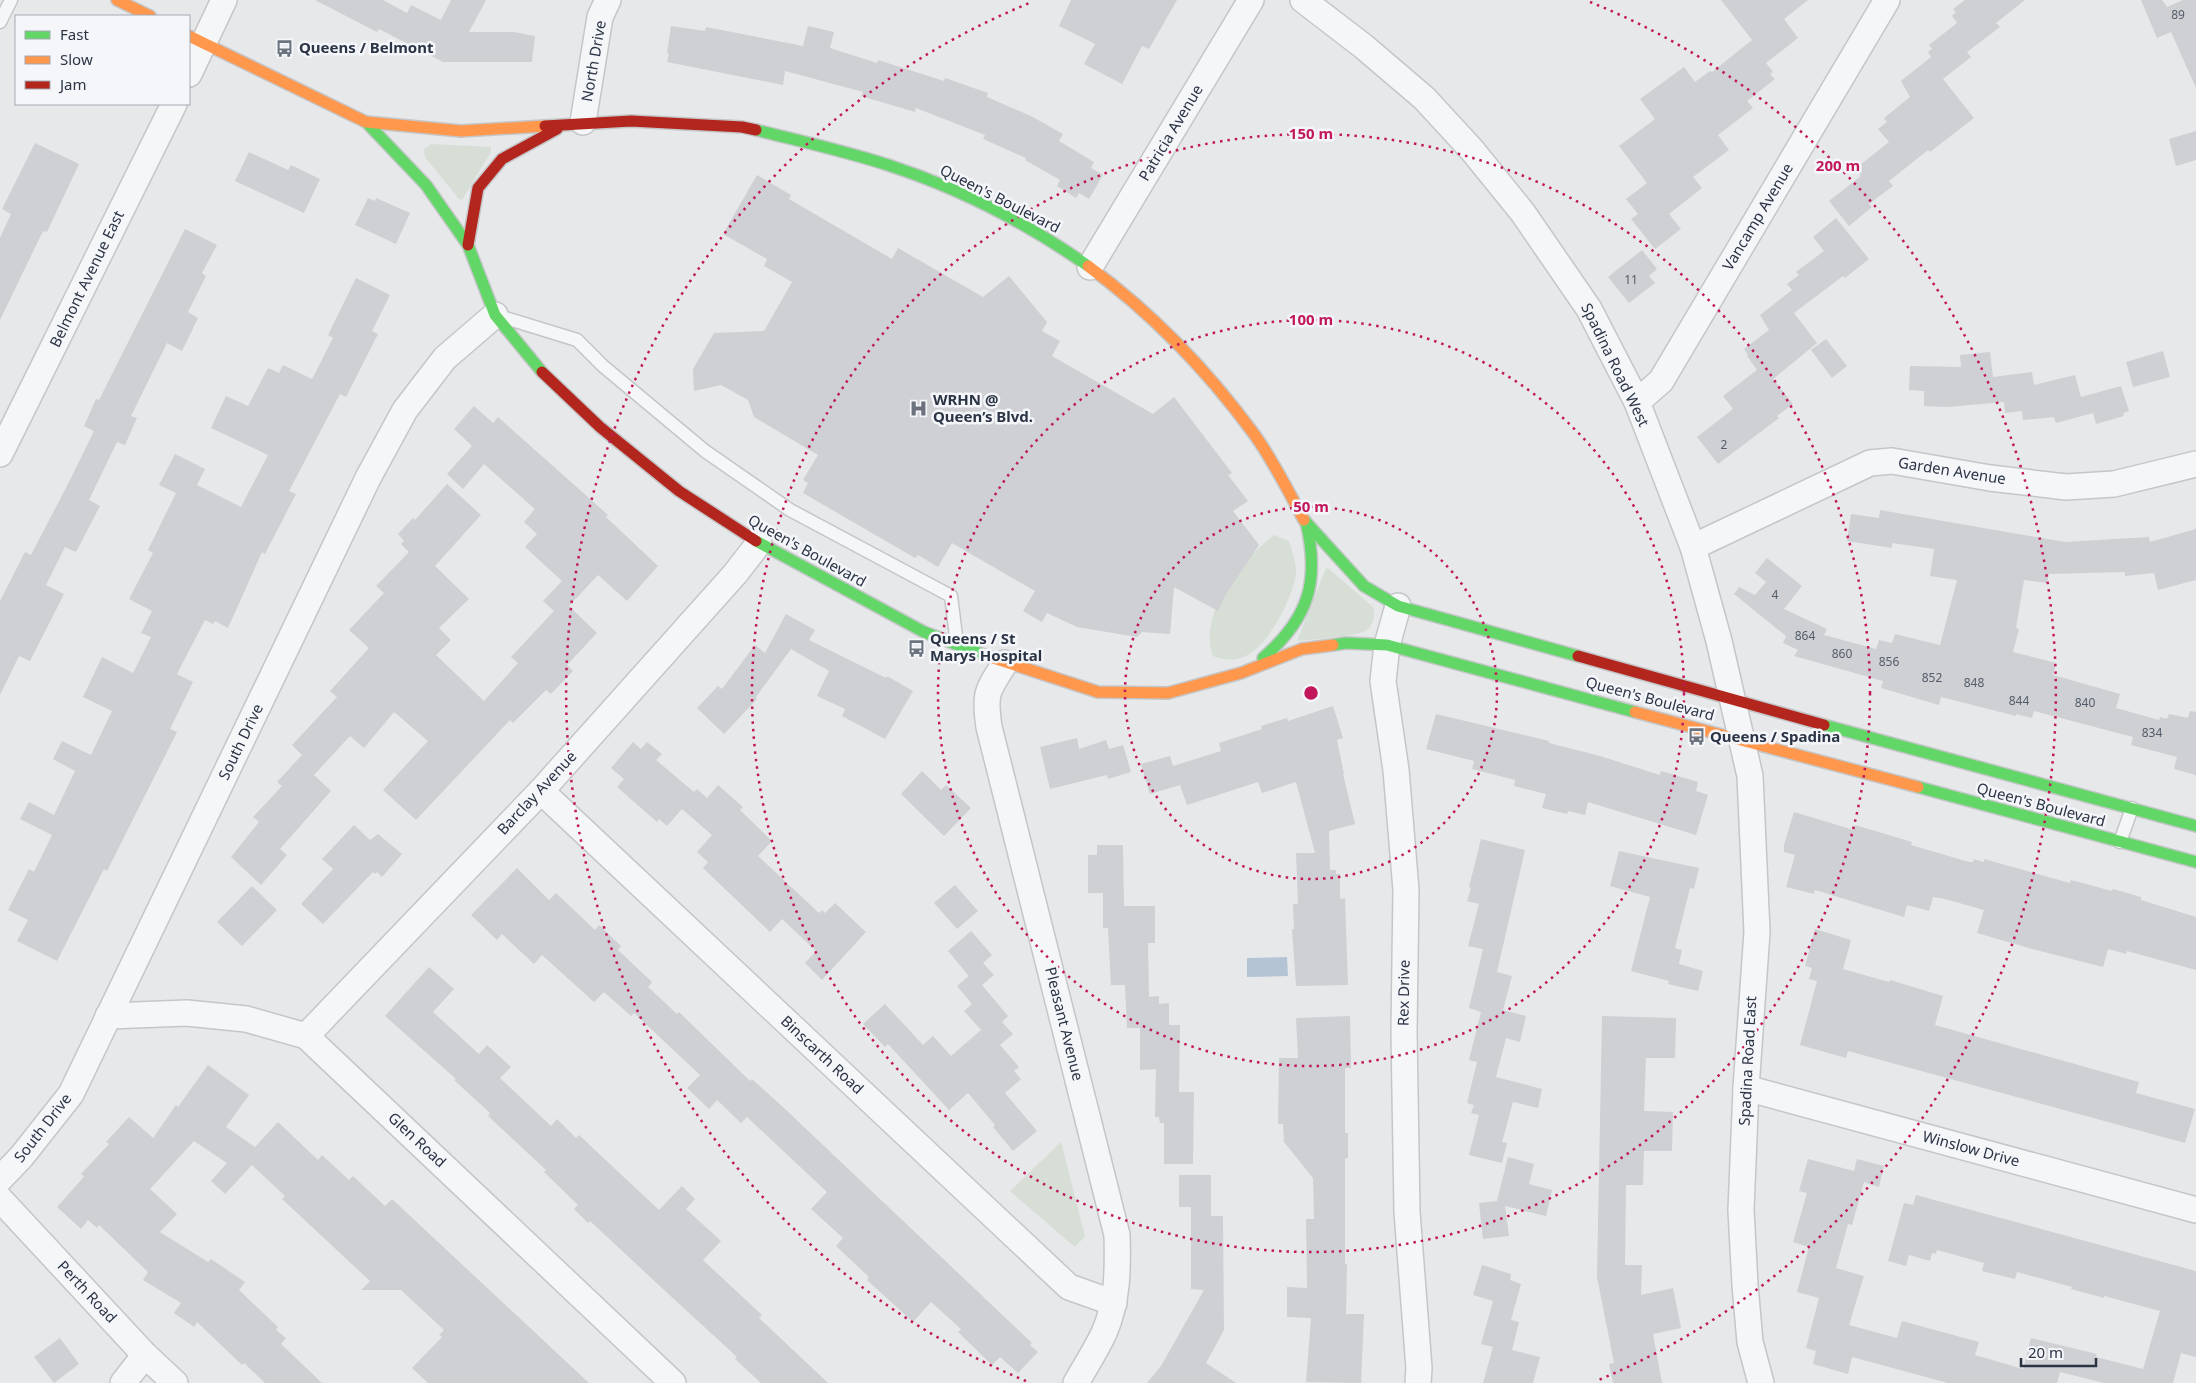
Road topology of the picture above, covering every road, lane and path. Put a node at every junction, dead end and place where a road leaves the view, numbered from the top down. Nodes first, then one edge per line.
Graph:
1 (11, 0) edge
2 (117, 0) edge
3 (224, 0) edge
4 (608, 0) edge
5 (1251, 0) edge
6 (1302, 0) edge
7 (1887, 0) edge
8 (148, 15) edge
9 (0, 22) edge
10 (196, 40) edge
11 (190, 69) edge
12 (174, 105) edge
13 (366, 122) junction
14 (572, 124) junction
15 (468, 245) junction
16 (1090, 266) junction
17 (495, 315) junction
18 (1637, 402) junction
19 (0, 454) edge
20 (2196, 464) edge
21 (1305, 521) junction
22 (759, 543) junction
23 (1694, 547) junction
24 (1398, 606) junction
25 (1387, 645) junction
26 (957, 646) junction
27 (1005, 663) junction
28 (1241, 673) junction
29 (1733, 700) junction
30 (1742, 739) junction
31 (541, 791) junction
32 (2132, 808) junction
33 (2196, 826) edge
34 (2120, 842) junction
35 (2196, 862) edge
36 (108, 1016) junction
37 (306, 1036) junction
38 (1746, 1088) junction
39 (0, 1179) edge
40 (0, 1199) edge
41 (2196, 1210) edge
42 (1114, 1302) junction
43 (146, 1355) junction
44 (123, 1383) edge
45 (175, 1383) edge
46 (674, 1383) edge
47 (1076, 1383) edge
48 (1418, 1383) edge
49 (1762, 1383) edge

1 - 9 lane
2 - 8 street
3 - 10 street
4 - 14 street, North Drive
5 - 16 street, Patricia Avenue
6 - 18 street, Spadina Road West
7 - 18 street, Vancamp Avenue
10 - 11 street
10 - 13 street, Queen's Boulevard
12 - 19 street, Belmont Avenue East
13 - 14 street, Queen's Boulevard
13 - 15 street, Queen's Boulevard
14 - 15 street, Queen's Boulevard
14 - 16 street, Queen's Boulevard
15 - 17 street, Queen's Boulevard
16 - 21 street, Queen's Boulevard
17 - 22 street, Queen's Boulevard
17 - 26 lane
17 - 36 street, South Drive
18 - 23 street, Spadina Road West
20 - 23 street, Garden Avenue
21 - 24 street, Queen's Boulevard
21 - 28 street, Queen's Boulevard
22 - 26 street, Queen's Boulevard
22 - 31 street, Barclay Avenue
23 - 29 street, Spadina Road West
24 - 25 street, Rex Drive
24 - 29 street, Queen's Boulevard
25 - 28 street, Queen's Boulevard
25 - 30 street, Queen's Boulevard
25 - 48 street, Rex Drive
26 - 27 street, Queen's Boulevard
27 - 28 street, Queen's Boulevard
27 - 42 street, Pleasant Avenue
29 - 30 street, Spadina Road West
29 - 32 street, Queen's Boulevard
30 - 34 street, Queen's Boulevard
30 - 38 street, Spadina Road East
31 - 37 street, Barclay Avenue
31 - 42 street, Binscarth Road
32 - 33 street, Queen's Boulevard
32 - 34 lane
34 - 35 street, Queen's Boulevard
36 - 37 street, Glen Road
36 - 39 street, South Drive
37 - 46 street, Glen Road
38 - 41 street, Winslow Drive
38 - 49 street, Spadina Road East
40 - 43 street, Perth Road
42 - 47 street, Pleasant Avenue
43 - 44 street
43 - 45 street, Perth Road

